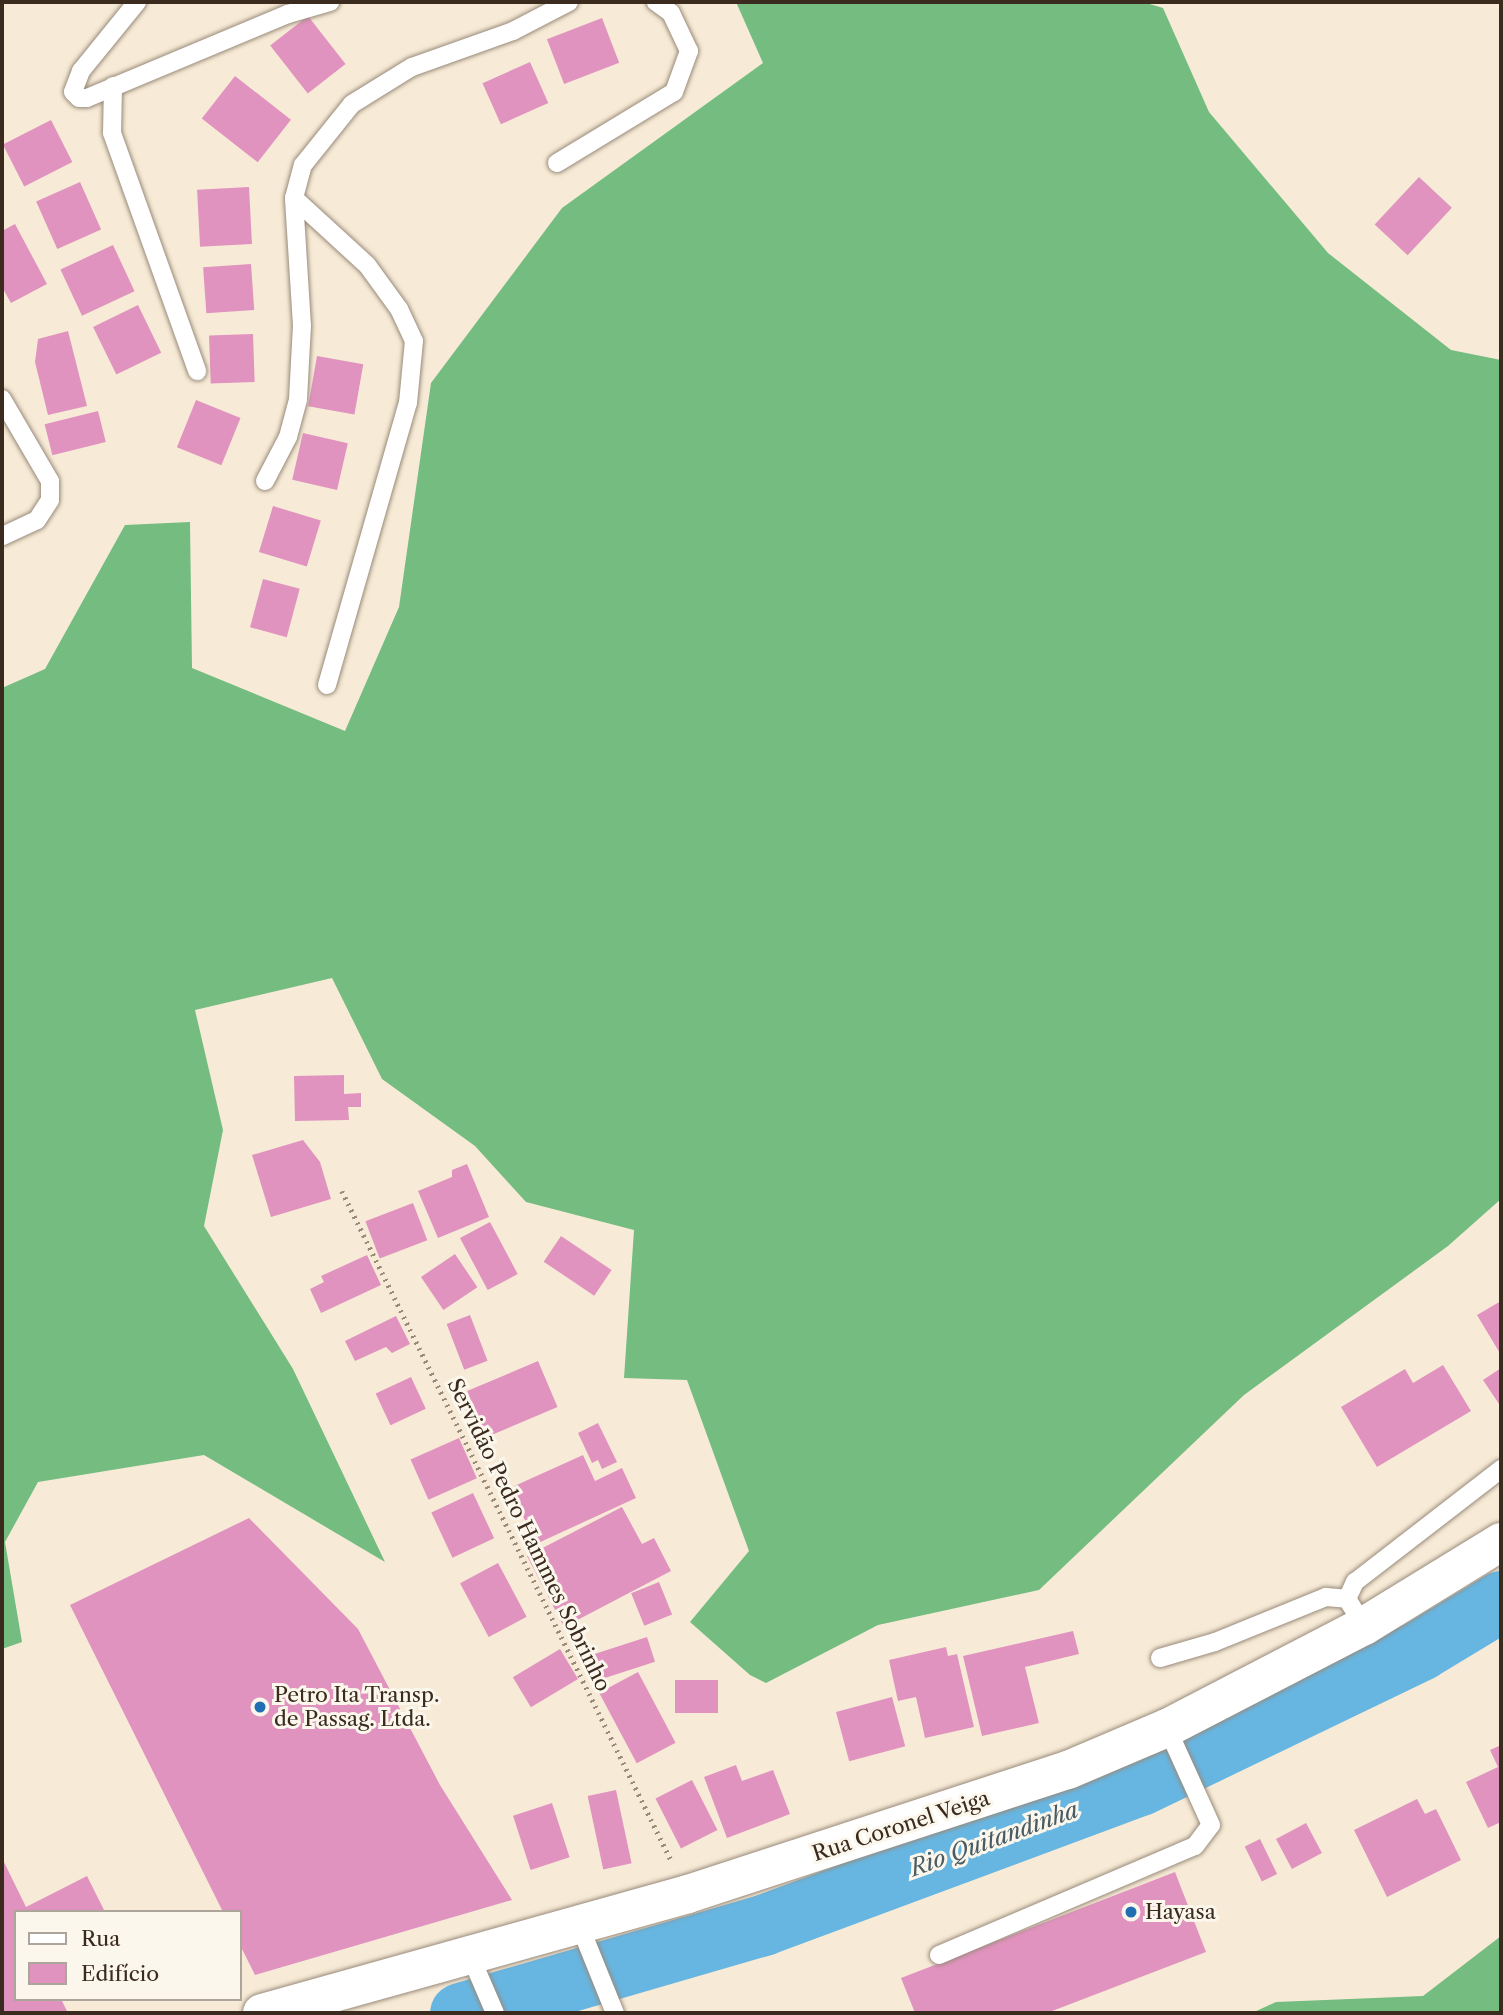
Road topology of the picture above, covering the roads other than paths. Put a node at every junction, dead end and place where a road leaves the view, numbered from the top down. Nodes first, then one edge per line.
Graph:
1 (137, 2) edge
2 (330, 2) edge
3 (569, 2) edge
4 (656, 2) edge
5 (113, 86) junction
6 (557, 163) dead end
7 (294, 198) junction
8 (197, 370) dead end
9 (2, 399) edge
10 (265, 481) dead end
11 (2, 536) edge
12 (327, 685) dead end
13 (1501, 1469) edge
14 (1501, 1542) edge
15 (1356, 1613) junction
16 (1160, 1658) dead end
17 (1167, 1728) junction
18 (579, 1924) junction
19 (470, 1955) junction
20 (939, 1955) dead end
21 (615, 2012) edge
22 (262, 2013) edge
23 (495, 2013) edge

1 - 5 lane
2 - 5 lane
3 - 7 lane
4 - 6 lane
5 - 8 lane
7 - 10 lane
7 - 12 lane
9 - 11 lane
13 - 15 lane
14 - 15 main road, Rua Coronel Veiga
15 - 16 lane
15 - 17 main road, Rua Coronel Veiga
17 - 18 main road, Rua Coronel Veiga
17 - 20 lane
18 - 19 main road, Rua Coronel Veiga
18 - 21 lane
19 - 22 main road, Rua Coronel Veiga
19 - 23 lane

